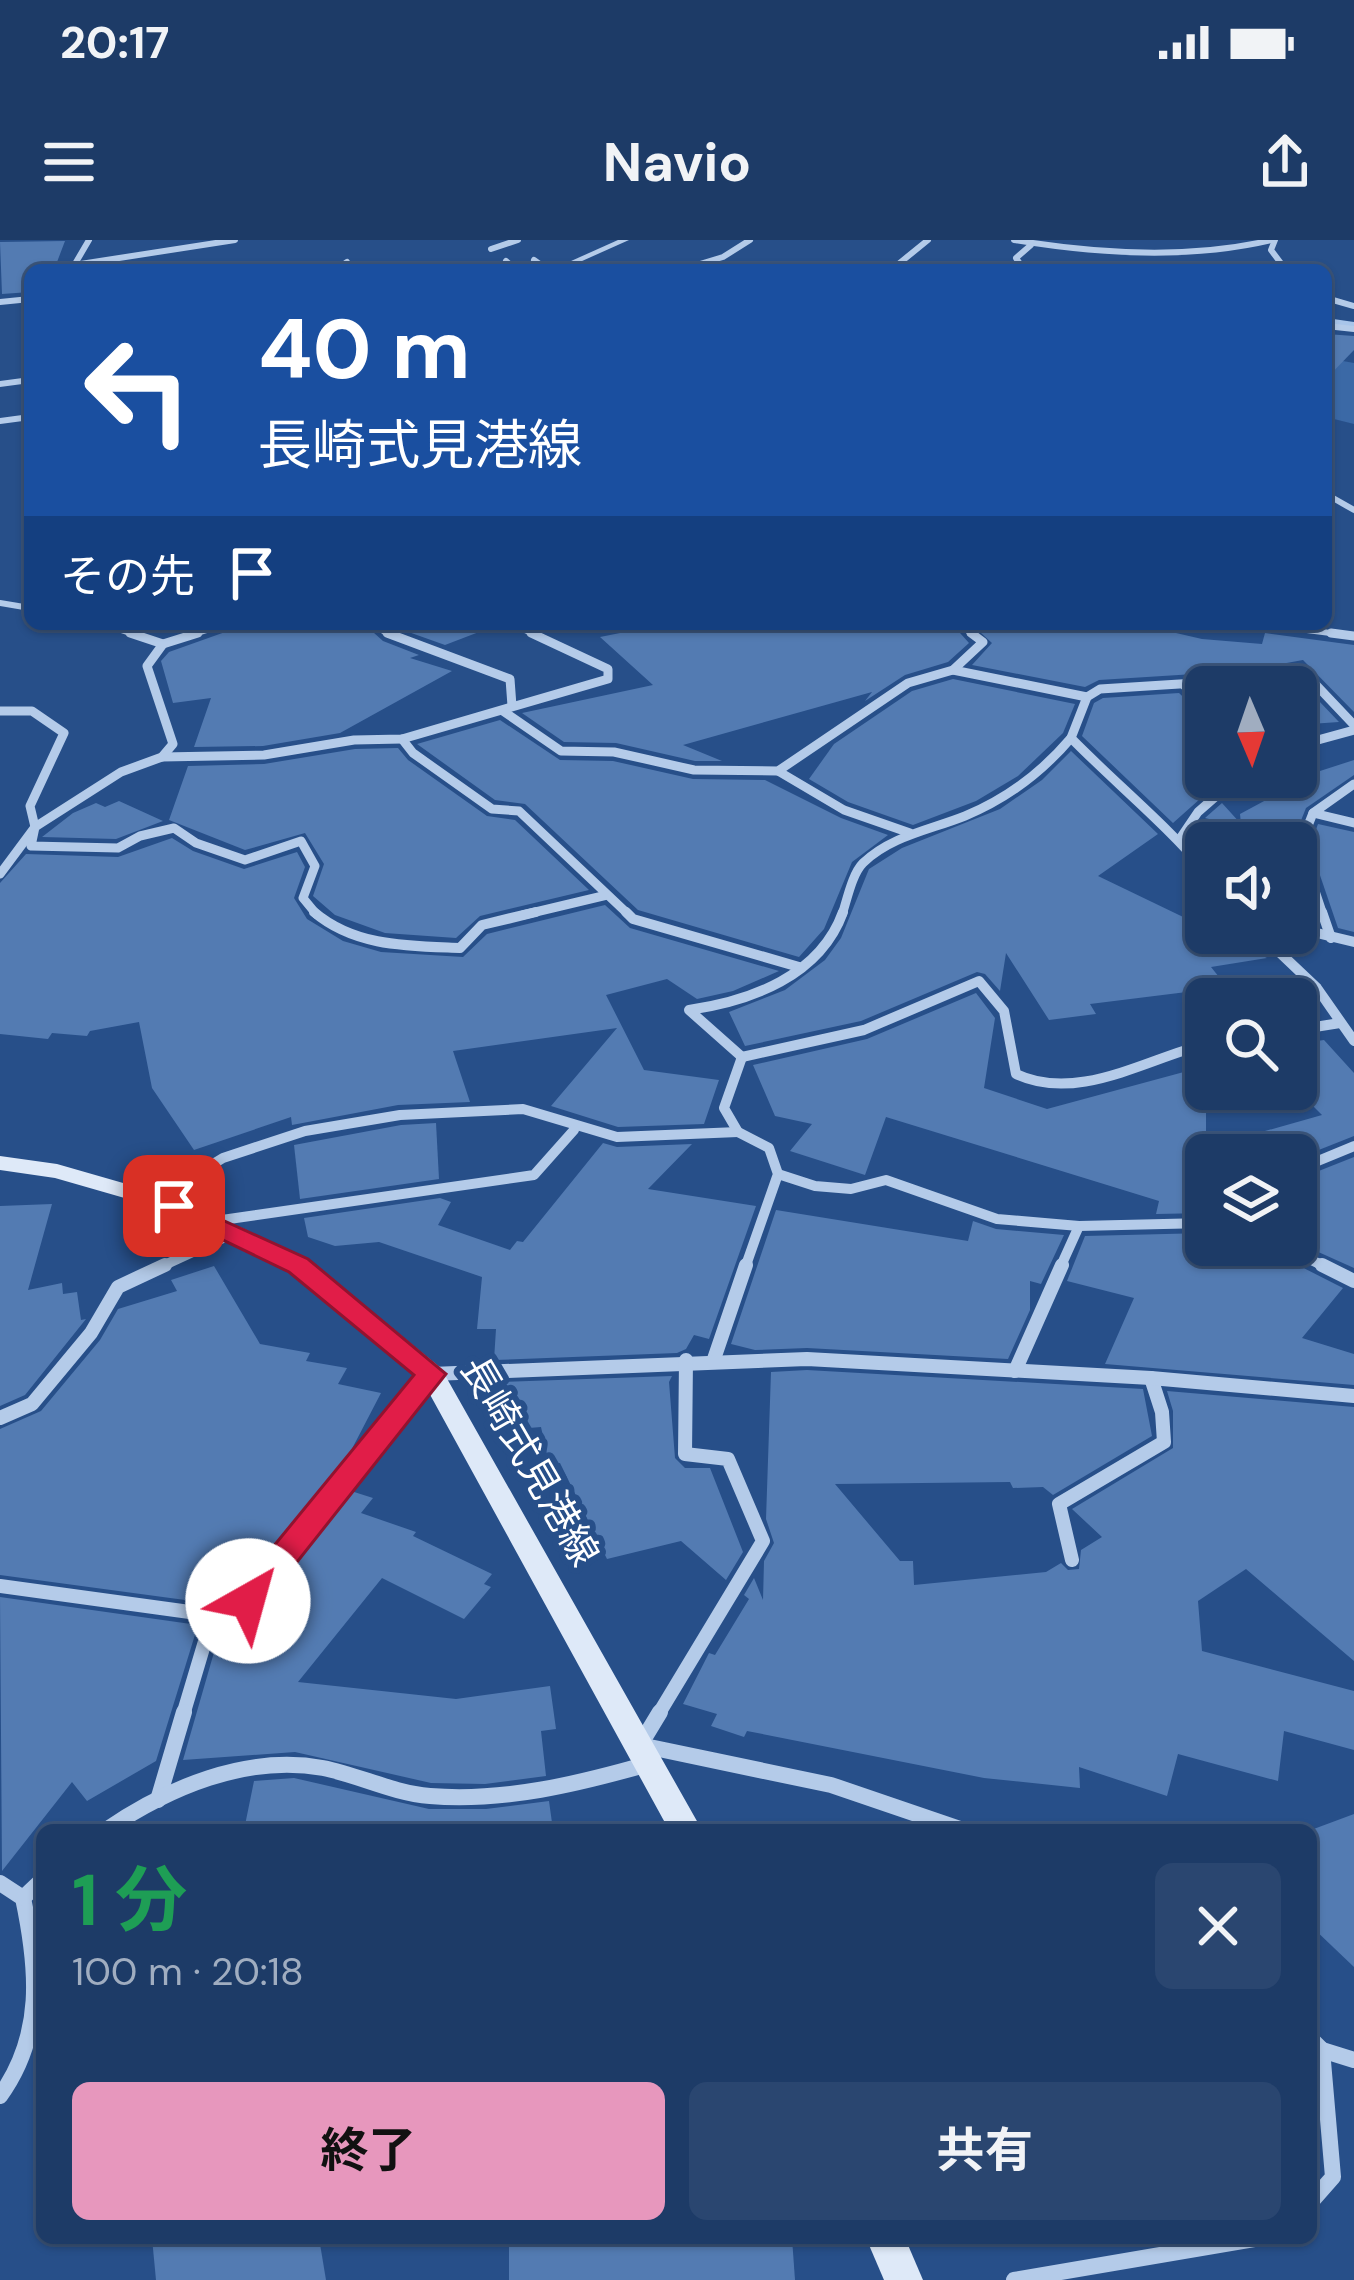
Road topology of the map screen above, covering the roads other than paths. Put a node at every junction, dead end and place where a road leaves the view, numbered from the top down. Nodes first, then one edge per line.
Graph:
1 (235, 240) edge
2 (518, 240) edge
3 (625, 240) edge
4 (750, 240) edge
5 (928, 240) edge
6 (1014, 240) edge
7 (1273, 240) edge
8 (1031, 245) junction
9 (491, 249) dead end
10 (534, 260) dead end
11 (506, 261) dead end
12 (346, 262) dead end
13 (91, 264) edge
14 (343, 264) edge
15 (509, 264) edge
16 (541, 264) edge
17 (566, 264) edge
18 (700, 264) edge
19 (898, 264) edge
20 (1020, 264) edge
21 (121, 630) edge
22 (207, 630) edge
23 (381, 630) edge
24 (525, 630) edge
25 (967, 630) edge
26 (1313, 630) edge
27 (1354, 637) edge
28 (163, 644) junction
29 (953, 670) junction
30 (1184, 685) joint
31 (1087, 698) junction
32 (508, 708) junction
33 (0, 711) edge
34 (1354, 727) edge
35 (1071, 738) junction
36 (402, 739) junction
37 (1317, 739) edge
38 (162, 757) junction
39 (778, 771) junction
40 (1354, 784) edge
41 (1214, 798) edge
42 (1313, 813) junction
43 (1354, 823) edge
44 (35, 827) junction
45 (910, 833) junction
46 (1179, 840) junction
47 (1185, 847) edge
48 (0, 874) edge
49 (607, 896) junction
50 (1317, 934) edge
51 (1331, 938) junction
52 (1354, 942) edge
53 (1281, 954) edge
54 (800, 967) junction
55 (1340, 1023) junction
56 (1317, 1027) edge
57 (1354, 1041) edge
58 (1185, 1050) edge
59 (742, 1057) junction
60 (574, 1130) junction
61 (738, 1132) junction
62 (1354, 1146) edge
63 (1317, 1162) edge
64 (0, 1163) edge
65 (778, 1174) junction
66 (174, 1206) junction
67 (208, 1222) junction
68 (1185, 1223) edge
69 (1078, 1226) junction
70 (234, 1233) junction
71 (1317, 1263) edge
72 (1354, 1281) edge
73 (714, 1359) junction
74 (686, 1360) junction
75 (1015, 1370) junction
76 (432, 1374) junction
77 (1151, 1378) junction
78 (1354, 1396) edge
79 (0, 1418) edge
80 (1072, 1560) dead end
81 (0, 1586) edge
82 (227, 1618) junction
83 (645, 1755) junction
84 (158, 1800) junction
85 (116, 1824) edge
86 (683, 1824) edge
87 (945, 1824) edge
88 (0, 1883) edge
89 (36, 1885) edge
90 (22, 1898) junction
91 (36, 1944) edge
92 (36, 1991) edge
93 (1317, 2045) edge
94 (1354, 2060) edge
95 (0, 2096) edge
96 (1317, 2195) edge
97 (888, 2244) edge
98 (1225, 2244) edge
99 (904, 2280) edge
100 (1014, 2280) edge

1 - 13 street
2 - 9 street
3 - 17 street
4 - 18 street
5 - 19 street
6 - 8 street
7 - 8 street
8 - 20 street
10 - 16 street
11 - 15 street
12 - 14 street
21 - 28 street
22 - 28 street
23 - 32 street
24 - 32 street
25 - 29 street
26 - 27 street
28 - 38 street
29 - 31 street
29 - 39 street
30 - 31 street
30 - 34 street
31 - 35 street
32 - 36 street
32 - 39 street
33 - 44 street
34 - 37 street
35 - 45 street
35 - 46 street
36 - 38 street
36 - 49 street
38 - 44 street
39 - 45 street
40 - 42 street
41 - 46 street
42 - 43 street
42 - 51 street
44 - 48 street
44 - 49 street
45 - 54 street
46 - 47 street
49 - 54 street
50 - 51 street
51 - 52 street
53 - 55 street
54 - 59 street
55 - 56 street
55 - 57 street
58 - 59 street
59 - 61 street
60 - 61 street
60 - 66 street
60 - 67 street
61 - 65 street
62 - 63 street
64 - 66 main road, 長崎式見港線
65 - 69 street
65 - 73 street
66 - 67 main road, 長崎式見港線
67 - 70 main road, 長崎式見港線
68 - 69 street
69 - 75 street
70 - 76 main road, 長崎式見港線
70 - 79 street
71 - 72 street
73 - 74 street
73 - 75 street
74 - 76 street
74 - 83 street
75 - 77 street
76 - 82 street
76 - 83 main road, 長崎式見港線
77 - 78 street
77 - 80 street
81 - 82 street
82 - 84 street
83 - 84 street
83 - 86 main road, 長崎式見港線
83 - 87 street
84 - 85 street
88 - 90 street
89 - 90 street
90 - 91 street
92 - 95 street
93 - 94 street
93 - 96 street
97 - 99 main road
98 - 100 street

